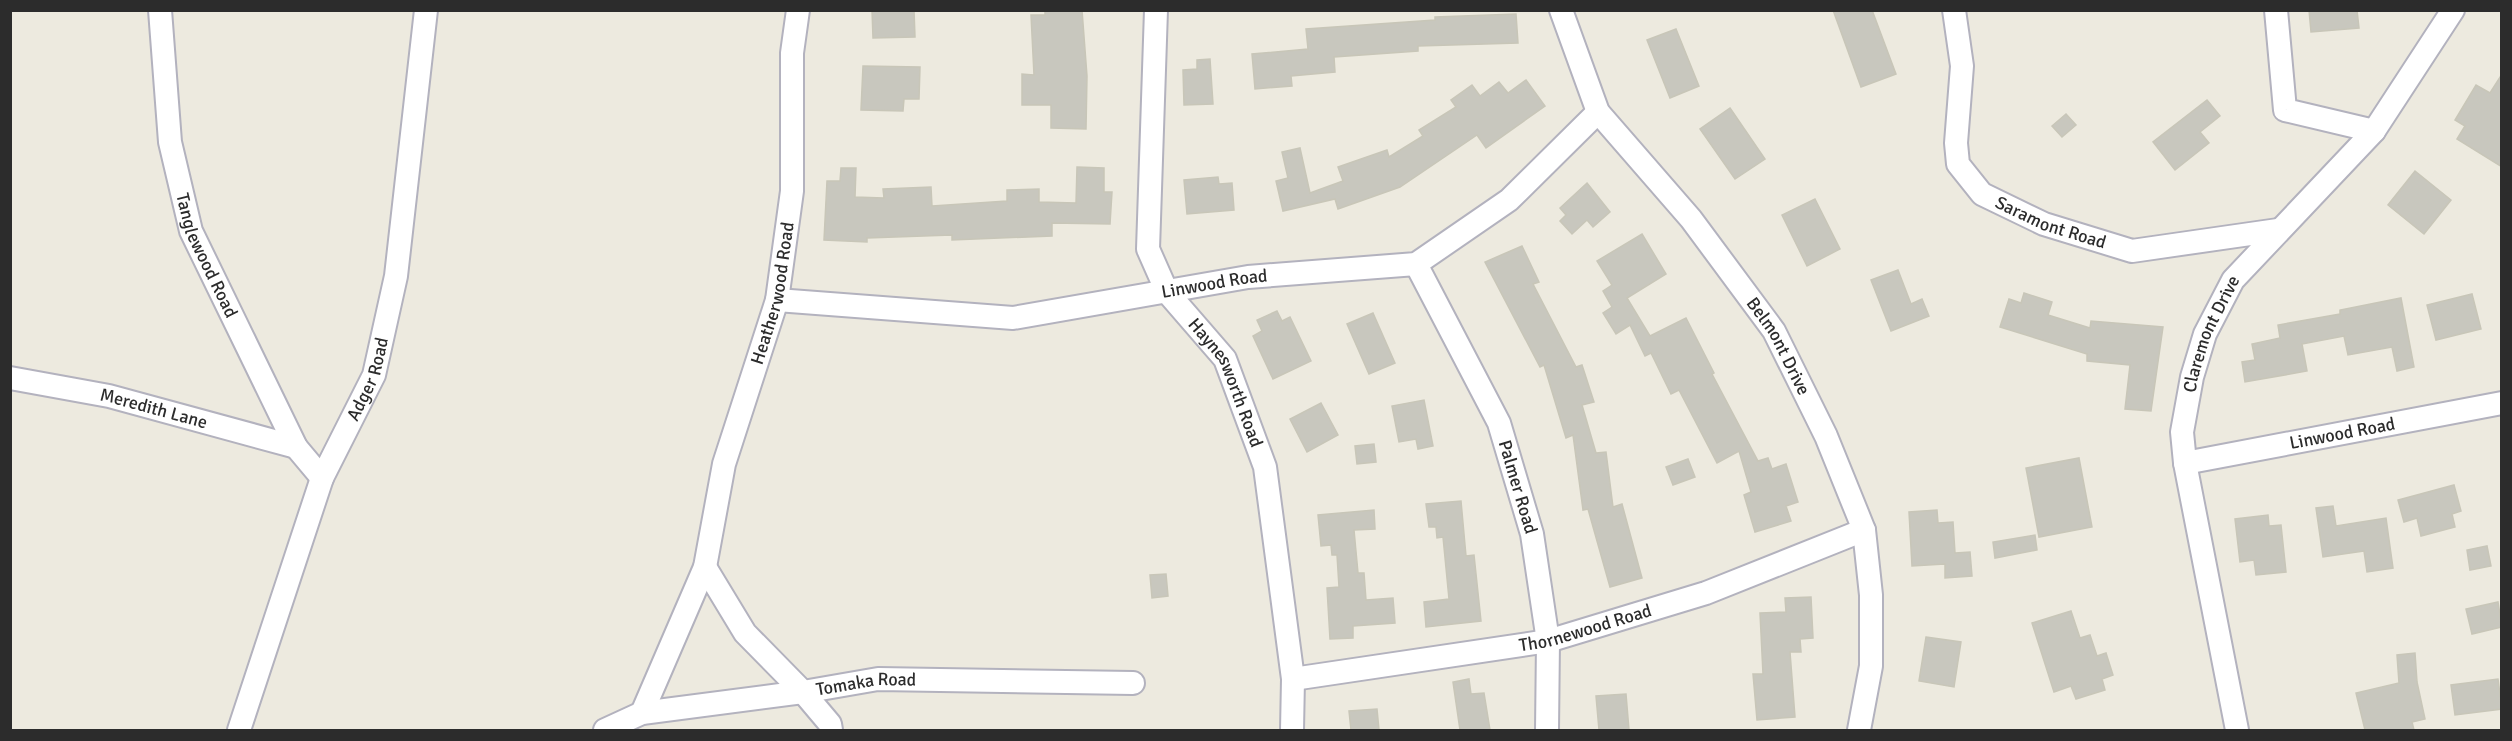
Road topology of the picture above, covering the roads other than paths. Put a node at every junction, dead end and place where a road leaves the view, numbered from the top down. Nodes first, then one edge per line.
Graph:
1 (160, 10) edge
2 (426, 10) edge
3 (798, 10) edge
4 (1156, 10) edge
5 (1561, 10) edge
6 (1954, 10) edge
7 (2276, 10) edge
8 (2453, 10) edge
9 (1598, 112) junction
10 (2374, 131) junction
11 (2278, 230) junction
12 (1416, 264) junction
13 (1167, 292) junction
14 (777, 300) junction
15 (10, 378) edge
16 (2502, 403) edge
17 (296, 447) junction
18 (2185, 464) junction
19 (322, 478) junction
20 (1864, 530) junction
21 (705, 567) junction
22 (1548, 641) junction
23 (1293, 679) junction
24 (1133, 683) dead end
25 (803, 692) junction
26 (642, 713) junction
27 (239, 730) edge
28 (605, 730) edge
29 (831, 730) edge
30 (1292, 730) edge
31 (1547, 730) edge
32 (1859, 730) edge
33 (2237, 730) edge

1 - 17 street, Tanglewood Road
2 - 19 street, Adger Road
3 - 14 street, Heatherwood Road
4 - 13 street, Haynesworth Road
5 - 9 street, Belmont Drive
6 - 11 street, Saramont Road
7 - 10 street
8 - 10 street, Claremont Drive
9 - 12 street
9 - 20 street, Belmont Drive
10 - 11 street, Claremont Drive
11 - 18 street, Claremont Drive
12 - 13 street, Linwood Road
12 - 22 street, Palmer Road
13 - 14 street, Linwood Road
13 - 23 street, Haynesworth Road
14 - 21 street, Heatherwood Road
15 - 17 street, Meredith Lane
16 - 18 street, Linwood Road
17 - 19 street, Tanglewood Road
18 - 33 street, Claremont Drive
19 - 27 street, Adger Road
20 - 22 street, Thornewood Road
20 - 32 street, Belmont Drive
21 - 25 street
21 - 26 street, Heatherwood Road
22 - 23 street, Thornewood Road
22 - 31 street, Palmer Road
23 - 30 street, Haynesworth Road
24 - 25 street, Tomaka Road
25 - 26 street, Tomaka Road
25 - 29 street
26 - 28 street, Tomaka Road

